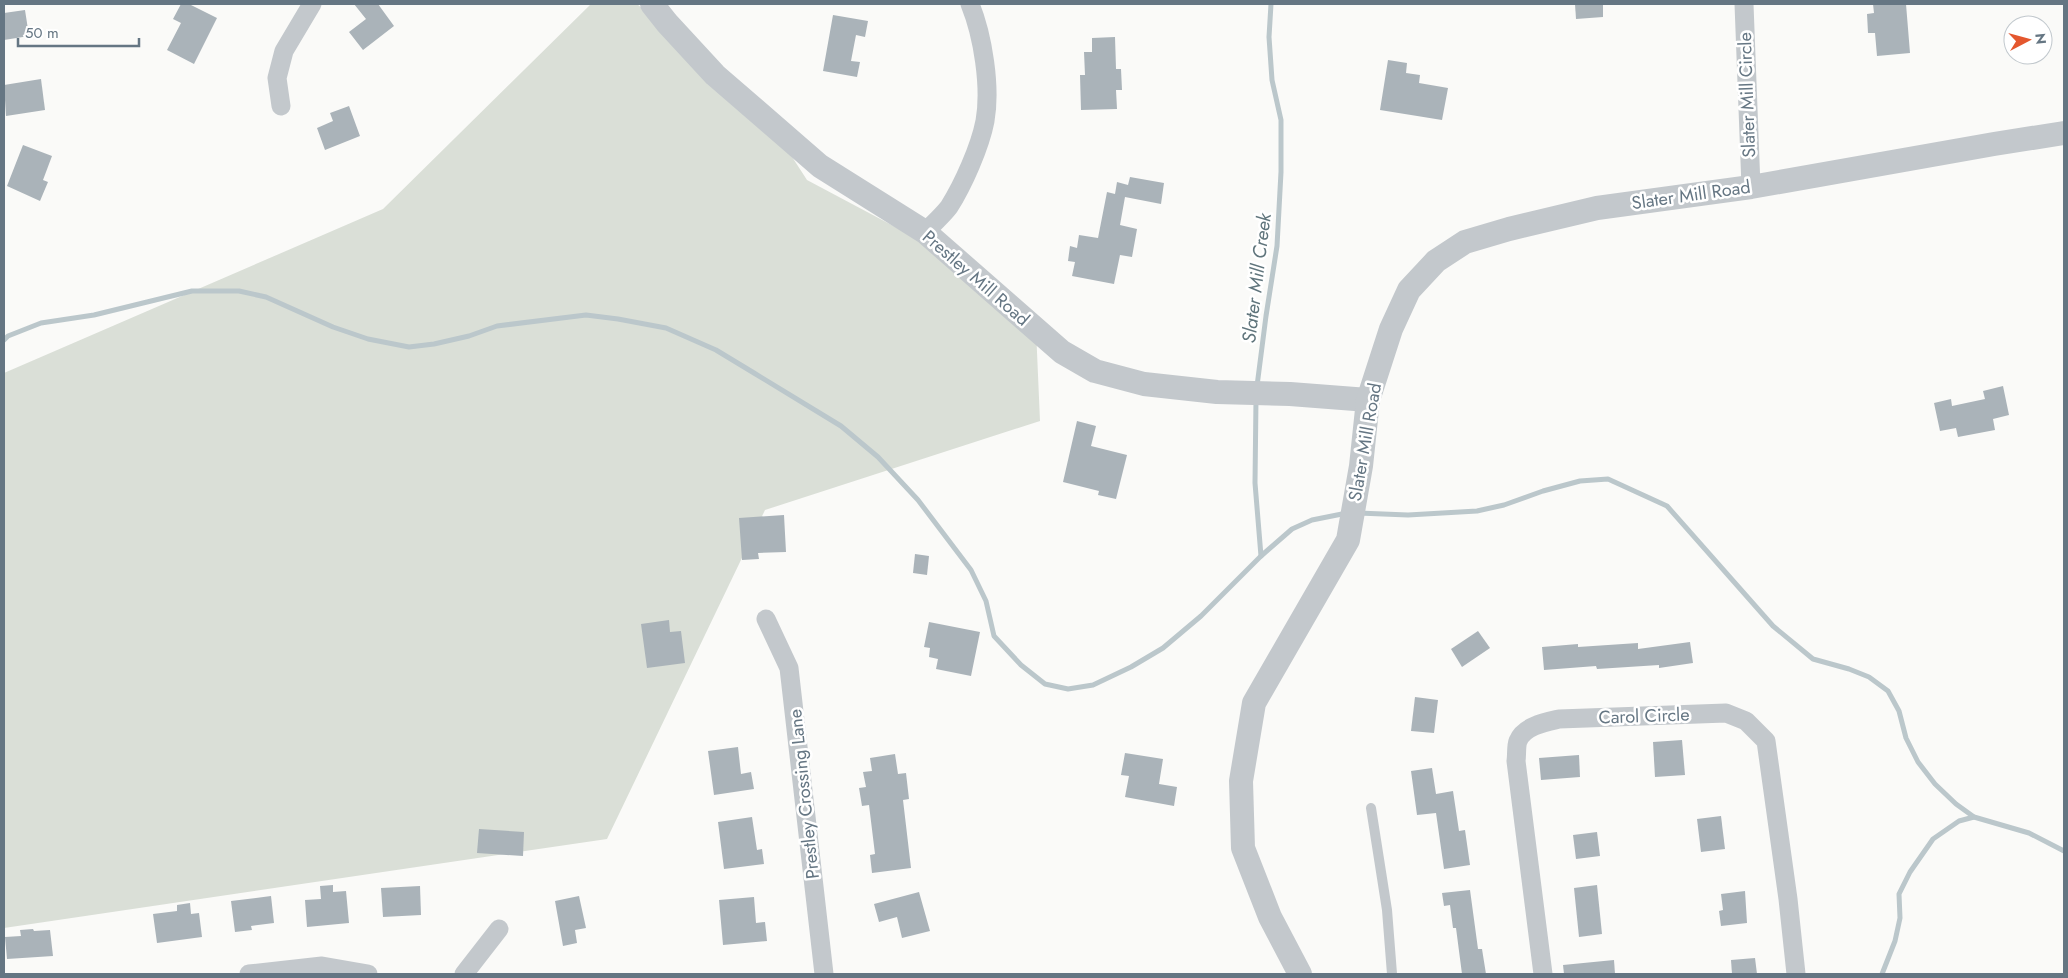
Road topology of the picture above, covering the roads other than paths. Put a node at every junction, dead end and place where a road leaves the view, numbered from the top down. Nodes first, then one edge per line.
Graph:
1 (312, 4) edge
2 (652, 4) edge
3 (970, 4) edge
4 (1744, 4) edge
5 (281, 106) dead end
6 (2064, 133) edge
7 (1751, 187) junction
8 (925, 232) junction
9 (1368, 400) junction
10 (766, 619) dead end
11 (1371, 808) dead end
12 (499, 929) dead end
13 (249, 974) edge
14 (368, 974) edge
15 (464, 974) edge
16 (824, 974) edge
17 (1300, 974) edge
18 (1392, 974) edge
19 (1542, 974) edge
20 (1796, 974) edge

1 - 5 street
2 - 8 street, Prestley Mill Road
3 - 8 street
4 - 7 street, Slater Mill Circle
6 - 7 street, Slater Mill Road
7 - 9 street, Slater Mill Road
8 - 9 street, Prestley Mill Road
9 - 17 street, Slater Mill Road
10 - 16 street, Prestley Crossing Lane
11 - 18 lane
12 - 15 street
13 - 14 street
19 - 20 street, Carol Circle

